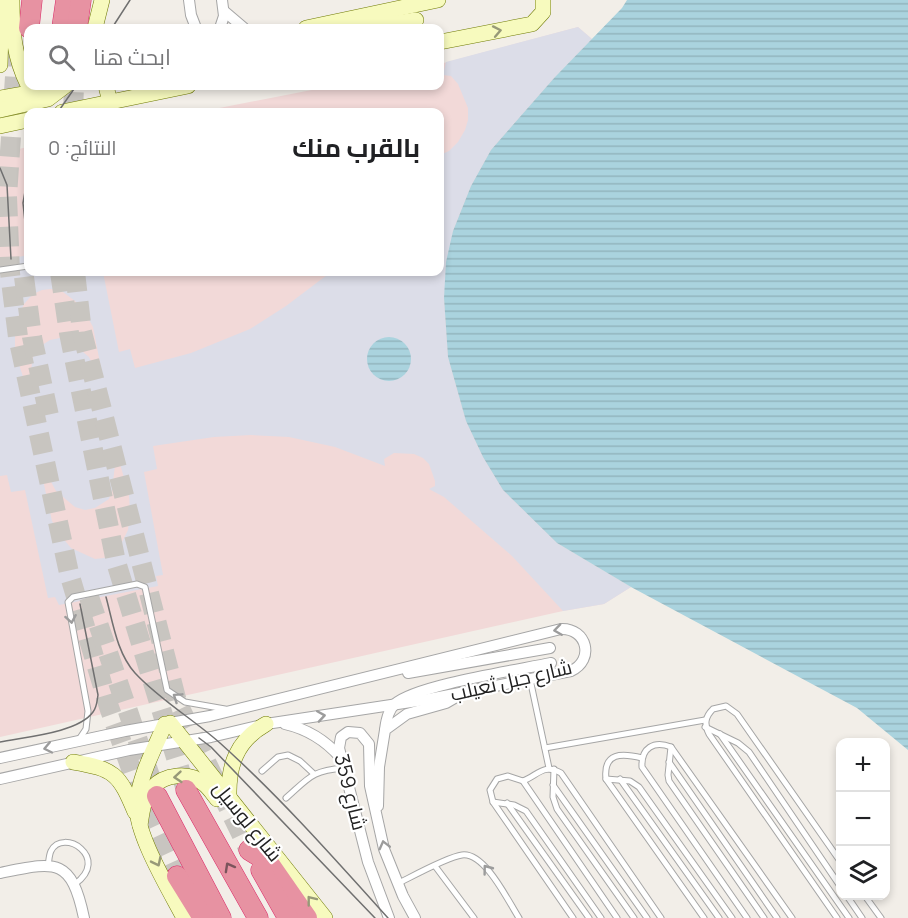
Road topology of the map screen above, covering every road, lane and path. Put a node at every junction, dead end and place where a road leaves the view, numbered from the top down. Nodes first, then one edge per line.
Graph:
1 (4, 0) edge
2 (12, 0) edge
3 (21, 0) edge
4 (32, 0) edge
5 (66, 0) edge
6 (81, 0) edge
7 (102, 0) edge
8 (189, 0) edge
9 (438, 0) edge
10 (543, 0) edge
11 (223, 5) edge
12 (191, 15) junction
13 (416, 20) dead end
14 (27, 24) edge
15 (63, 24) edge
16 (78, 24) edge
17 (96, 24) edge
18 (188, 24) edge
19 (194, 24) edge
20 (222, 24) edge
21 (240, 24) edge
22 (325, 24) edge
23 (391, 24) edge
24 (24, 37) edge
25 (444, 41) edge
26 (0, 65) edge
27 (24, 74) edge
28 (62, 90) edge
29 (107, 90) edge
30 (168, 90) edge
31 (33, 91) edge
32 (0, 98) edge
33 (110, 102) junction
34 (72, 108) edge
35 (89, 108) edge
36 (0, 110) edge
37 (24, 121) edge
38 (0, 126) edge
39 (24, 267) edge
40 (0, 270) edge
41 (550, 648) dead end
42 (550, 663) dead end
43 (530, 679) junction
44 (310, 691) junction
45 (462, 692) junction
46 (394, 705) junction
47 (232, 710) junction
48 (272, 723) junction
49 (705, 723) junction
50 (168, 724) junction
51 (385, 730) junction
52 (720, 734) junction
53 (78, 741) junction
54 (185, 742) junction
55 (156, 746) junction
56 (671, 747) junction
57 (545, 748) junction
58 (0, 758) edge
59 (642, 758) junction
60 (73, 762) junction
61 (669, 762) junction
62 (344, 765) junction
63 (552, 769) junction
64 (262, 771) dead end
65 (314, 774) junction
66 (0, 778) edge
67 (606, 778) junction
68 (620, 779) junction
69 (523, 781) junction
70 (553, 785) junction
71 (186, 790) tunnel mouth
72 (157, 796) tunnel mouth
73 (229, 798) junction
74 (286, 798) dead end
75 (494, 802) junction
76 (507, 803) junction
77 (378, 821) junction
78 (140, 825) junction
79 (836, 855) edge
80 (48, 865) junction
81 (435, 866) junction
82 (0, 873) edge
83 (836, 880) edge
84 (297, 882) junction
85 (75, 884) junction
86 (397, 884) junction
87 (850, 900) edge
88 (868, 900) edge
89 (84, 918) edge
90 (184, 918) edge
91 (197, 918) edge
92 (203, 918) edge
93 (221, 918) edge
94 (258, 918) edge
95 (288, 918) edge
96 (307, 918) edge
97 (325, 918) edge
98 (389, 918) edge
99 (415, 918) edge
100 (474, 918) edge
101 (519, 918) edge
102 (573, 918) edge
103 (588, 918) edge
104 (601, 918) edge
105 (617, 918) edge
106 (634, 918) edge
107 (646, 918) edge
108 (661, 918) edge
109 (704, 918) edge
110 (719, 918) edge
111 (732, 918) edge
112 (747, 918) edge
113 (764, 918) edge
114 (777, 918) edge
115 (792, 918) edge
116 (837, 918) edge
117 (849, 918) edge
118 (862, 918) edge
119 (881, 918) edge

1 - 26 street
2 - 24 street
3 - 24 highway
4 - 14 highway
5 - 15 highway
6 - 16 highway
7 - 17 street
8 - 12 street
9 - 22 street
25 -> 10 street
11 - 20 street
11 - 21 street
12 - 18 street
12 - 19 street
13 - 23 street
24 - 27 street
28 - 31 street
29 - 33 street
30 - 33 street
31 - 32 street
31 - 34 street
31 - 36 street
33 - 35 street
37 - 38 street
39 - 40 lane
41 - 44 street
42 - 46 street
43 -> 44 street, شارع جبل ثعيلب
43 - 45 street, شارع جبل ثعيلب
43 - 57 lane
44 - 47 street, شارع جبل ثعيلب
45 - 46 street, شارع جبل ثعيلب
45 - 51 street
48 -> 46 street, شارع جبل ثعيلب
46 - 51 street
47 - 50 street, شارع جبل ثعيلب
47 -> 53 lane
48 - 54 street, شارع جبل ثعيلب
48 - 62 street
48 - 73 street
49 - 52 lane
49 - 57 lane
49 - 79 lane
49 - 116 lane
50 - 53 street, شارع جبل ثعيلب
50 - 54 street, شارع لوسيل
50 - 55 street
51 - 77 street
52 - 83 lane
52 - 117 lane
53 -> 58 street, شارع جبل ثعيلب
54 - 55 street, شارع جبل ثعيلب
54 - 73 street, شارع لوسيل
55 - 60 street, شارع جبل ثعيلب
55 - 78 street
56 - 59 lane
56 - 61 lane
56 - 115 lane
57 - 63 lane
59 - 67 lane
59 - 112 lane
60 - 66 street, شارع جبل ثعيلب
60 - 78 street
61 - 113 lane
61 - 114 lane
62 - 65 lane
62 - 77 street, شارع 359
62 - 98 street, شارع 359
63 - 69 lane
63 - 70 lane
63 - 108 lane
64 - 65 lane
65 - 74 lane
67 - 68 lane
67 - 109 lane
68 - 110 lane
68 - 111 lane
69 - 75 lane
69 - 105 lane
70 - 106 lane
70 - 107 lane
94 -> 71 highway, شارع لوسيل
72 - 93 highway
73 - 84 street, شارع لوسيل
75 - 76 lane
75 - 102 lane
76 - 103 lane
76 - 104 lane
86 -> 77 street, شارع 359
84 -> 78 street
78 -> 90 street
80 - 82 street
80 - 85 street
80 - 85 lane
81 - 86 lane
81 - 100 lane
101 -> 81 lane
97 -> 84 street, شارع لوسيل
85 - 89 street
86 - 99 street, شارع 359
87 - 118 lane
88 - 119 lane
91 - 92 highway
95 - 96 highway

